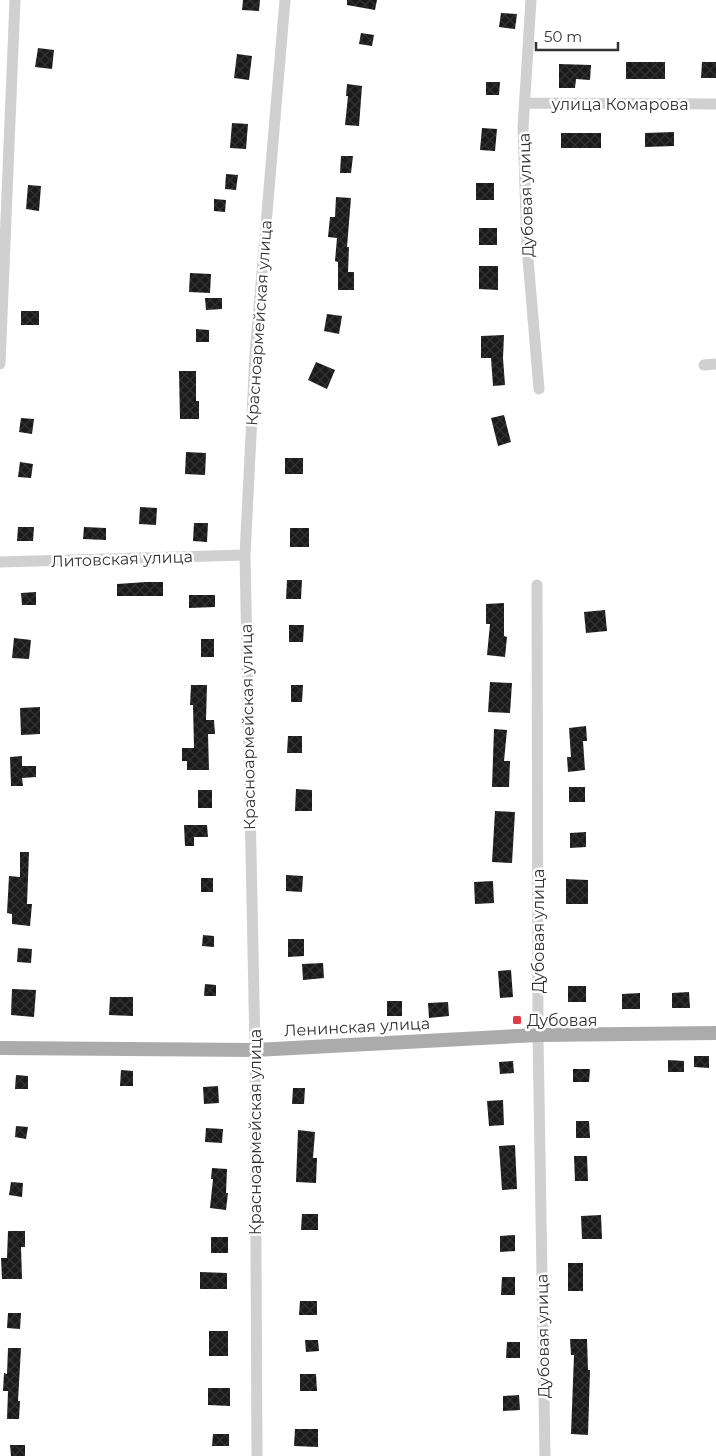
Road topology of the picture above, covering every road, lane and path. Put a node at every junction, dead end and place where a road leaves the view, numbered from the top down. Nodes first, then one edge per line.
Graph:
1 (15, 0) edge
2 (285, 0) edge
3 (530, 0) edge
4 (525, 104) junction
5 (716, 104) edge
6 (0, 364) edge
7 (716, 364) edge
8 (704, 365) dead end
9 (539, 389) dead end
10 (245, 555) junction
11 (0, 562) edge
12 (537, 585) dead end
13 (716, 1033) edge
14 (538, 1035) junction
15 (0, 1048) edge
16 (255, 1050) junction
17 (257, 1456) edge
18 (545, 1456) edge

1 - 6 street
2 - 10 street, Красноармейская улица
3 - 4 street, Дубовая улица
4 - 5 street, улица Комарова
4 - 9 street, Дубовая улица
7 - 8 street
10 - 11 street, Литовская улица
10 - 16 street, Красноармейская улица
12 - 14 street, Дубовая улица
13 - 14 main road, Ленинская улица
14 - 16 main road, Ленинская улица
14 - 18 street, Дубовая улица
15 - 16 main road, Ленинская улица
16 - 17 street, Красноармейская улица

